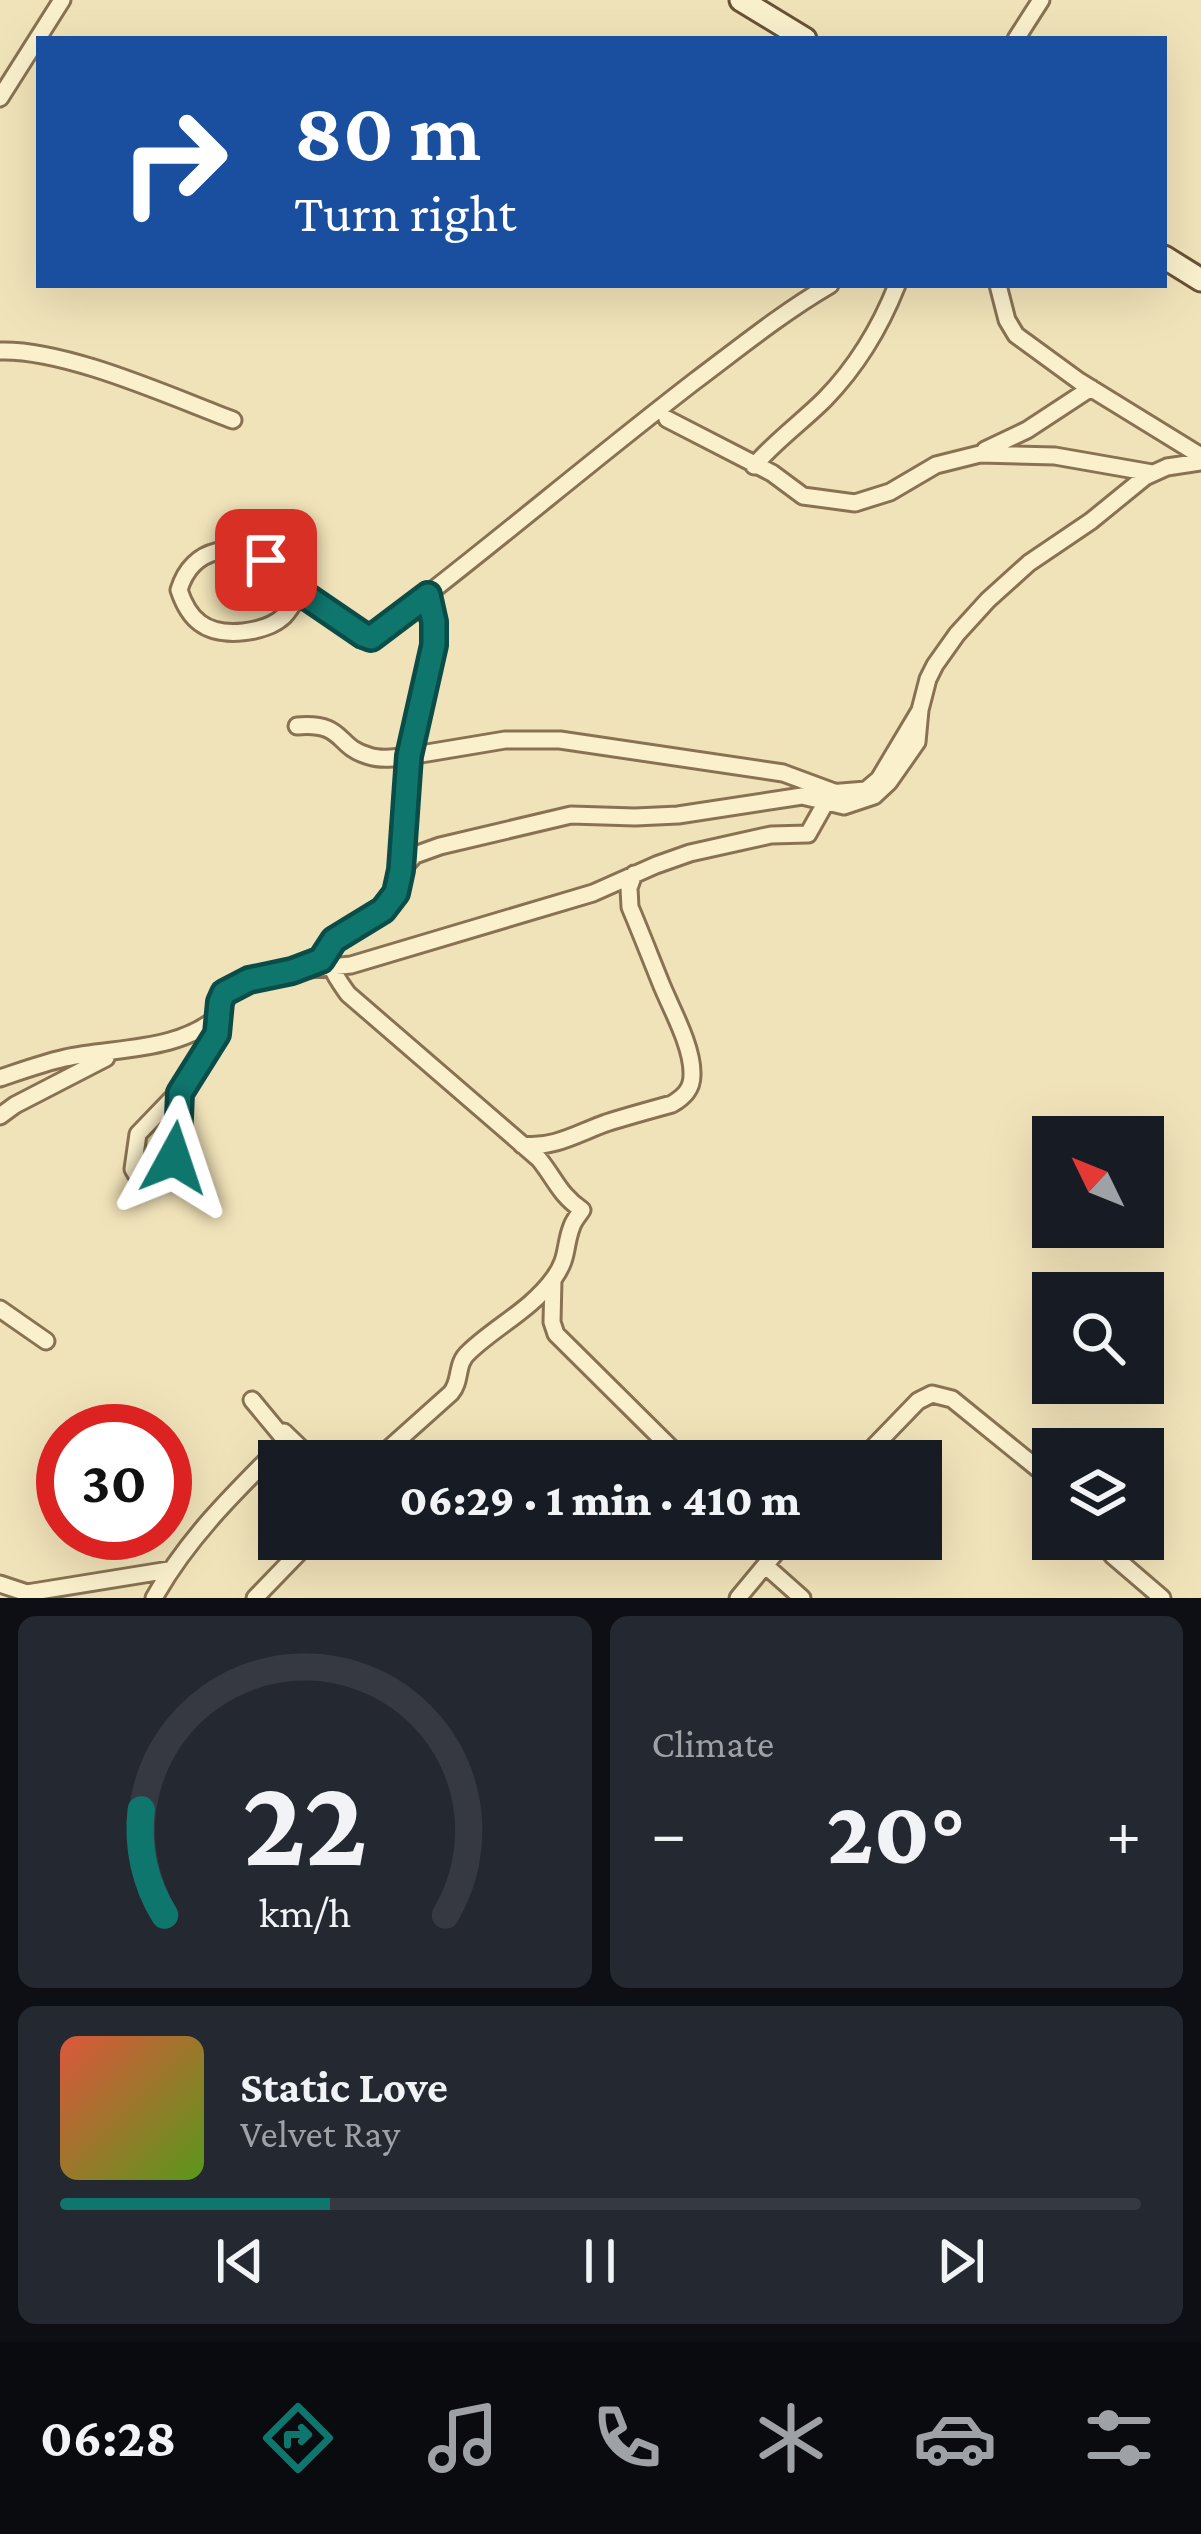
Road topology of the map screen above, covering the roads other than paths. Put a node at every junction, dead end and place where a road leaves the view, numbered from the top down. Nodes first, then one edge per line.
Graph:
1 (62, 0) edge
2 (741, 0) edge
3 (1041, 0) edge
4 (39, 36) edge
5 (800, 36) edge
6 (1018, 36) edge
7 (36, 41) edge
8 (0, 98) edge
9 (1167, 258) edge
10 (1201, 280) edge
11 (824, 288) edge
12 (896, 288) edge
13 (999, 288) edge
14 (0, 351) edge
15 (1091, 388) junction
16 (667, 419) dead end
17 (232, 420) dead end
18 (974, 455) junction
19 (1201, 459) edge
20 (754, 466) junction
21 (1152, 472) junction
22 (303, 594) junction
23 (428, 595) junction
24 (297, 726) dead end
25 (409, 756) junction
26 (831, 798) junction
27 (401, 870) junction
28 (634, 874) junction
29 (330, 958) junction
30 (220, 1015) junction
31 (119, 1051) junction
32 (0, 1078) edge
33 (180, 1093) junction
34 (0, 1116) edge
35 (522, 1145) junction
36 (553, 1280) junction
37 (0, 1309) edge
38 (46, 1341) dead end
39 (285, 1440) edge
40 (290, 1440) edge
41 (398, 1440) edge
42 (663, 1440) edge
43 (880, 1440) edge
44 (1032, 1464) edge
45 (258, 1469) edge
46 (292, 1560) edge
47 (765, 1560) edge
48 (780, 1560) edge
49 (1118, 1560) edge
50 (169, 1570) junction
51 (0, 1584) edge
52 (154, 1598) edge
53 (255, 1598) edge
54 (737, 1598) edge
55 (802, 1598) edge
56 (1162, 1598) edge

1 - 4 street
2 - 5 main road
3 - 6 street
7 - 8 street
9 - 10 main road
11 - 23 street
12 - 20 street
13 - 15 street
14 - 17 street
15 - 18 street
15 - 19 street
16 - 20 street
18 - 20 street
18 - 21 street
19 - 21 street
21 - 26 street
22 - 22 street
22 - 23 street
23 - 25 street
24 - 25 street
25 - 26 street
25 - 27 street
26 - 27 street
26 - 28 street
27 - 29 street
28 - 29 street
28 - 35 street
29 - 30 street
29 - 35 street
30 - 31 street
30 - 33 street
31 - 32 street
31 - 34 street
33 - 33 street
35 - 36 street
36 - 41 street
36 - 42 street
37 - 38 street
39 - 40 street
43 - 44 street
45 - 50 street
46 - 53 street
47 - 54 street
48 - 55 street
49 - 56 street
50 - 51 street
50 - 52 street

